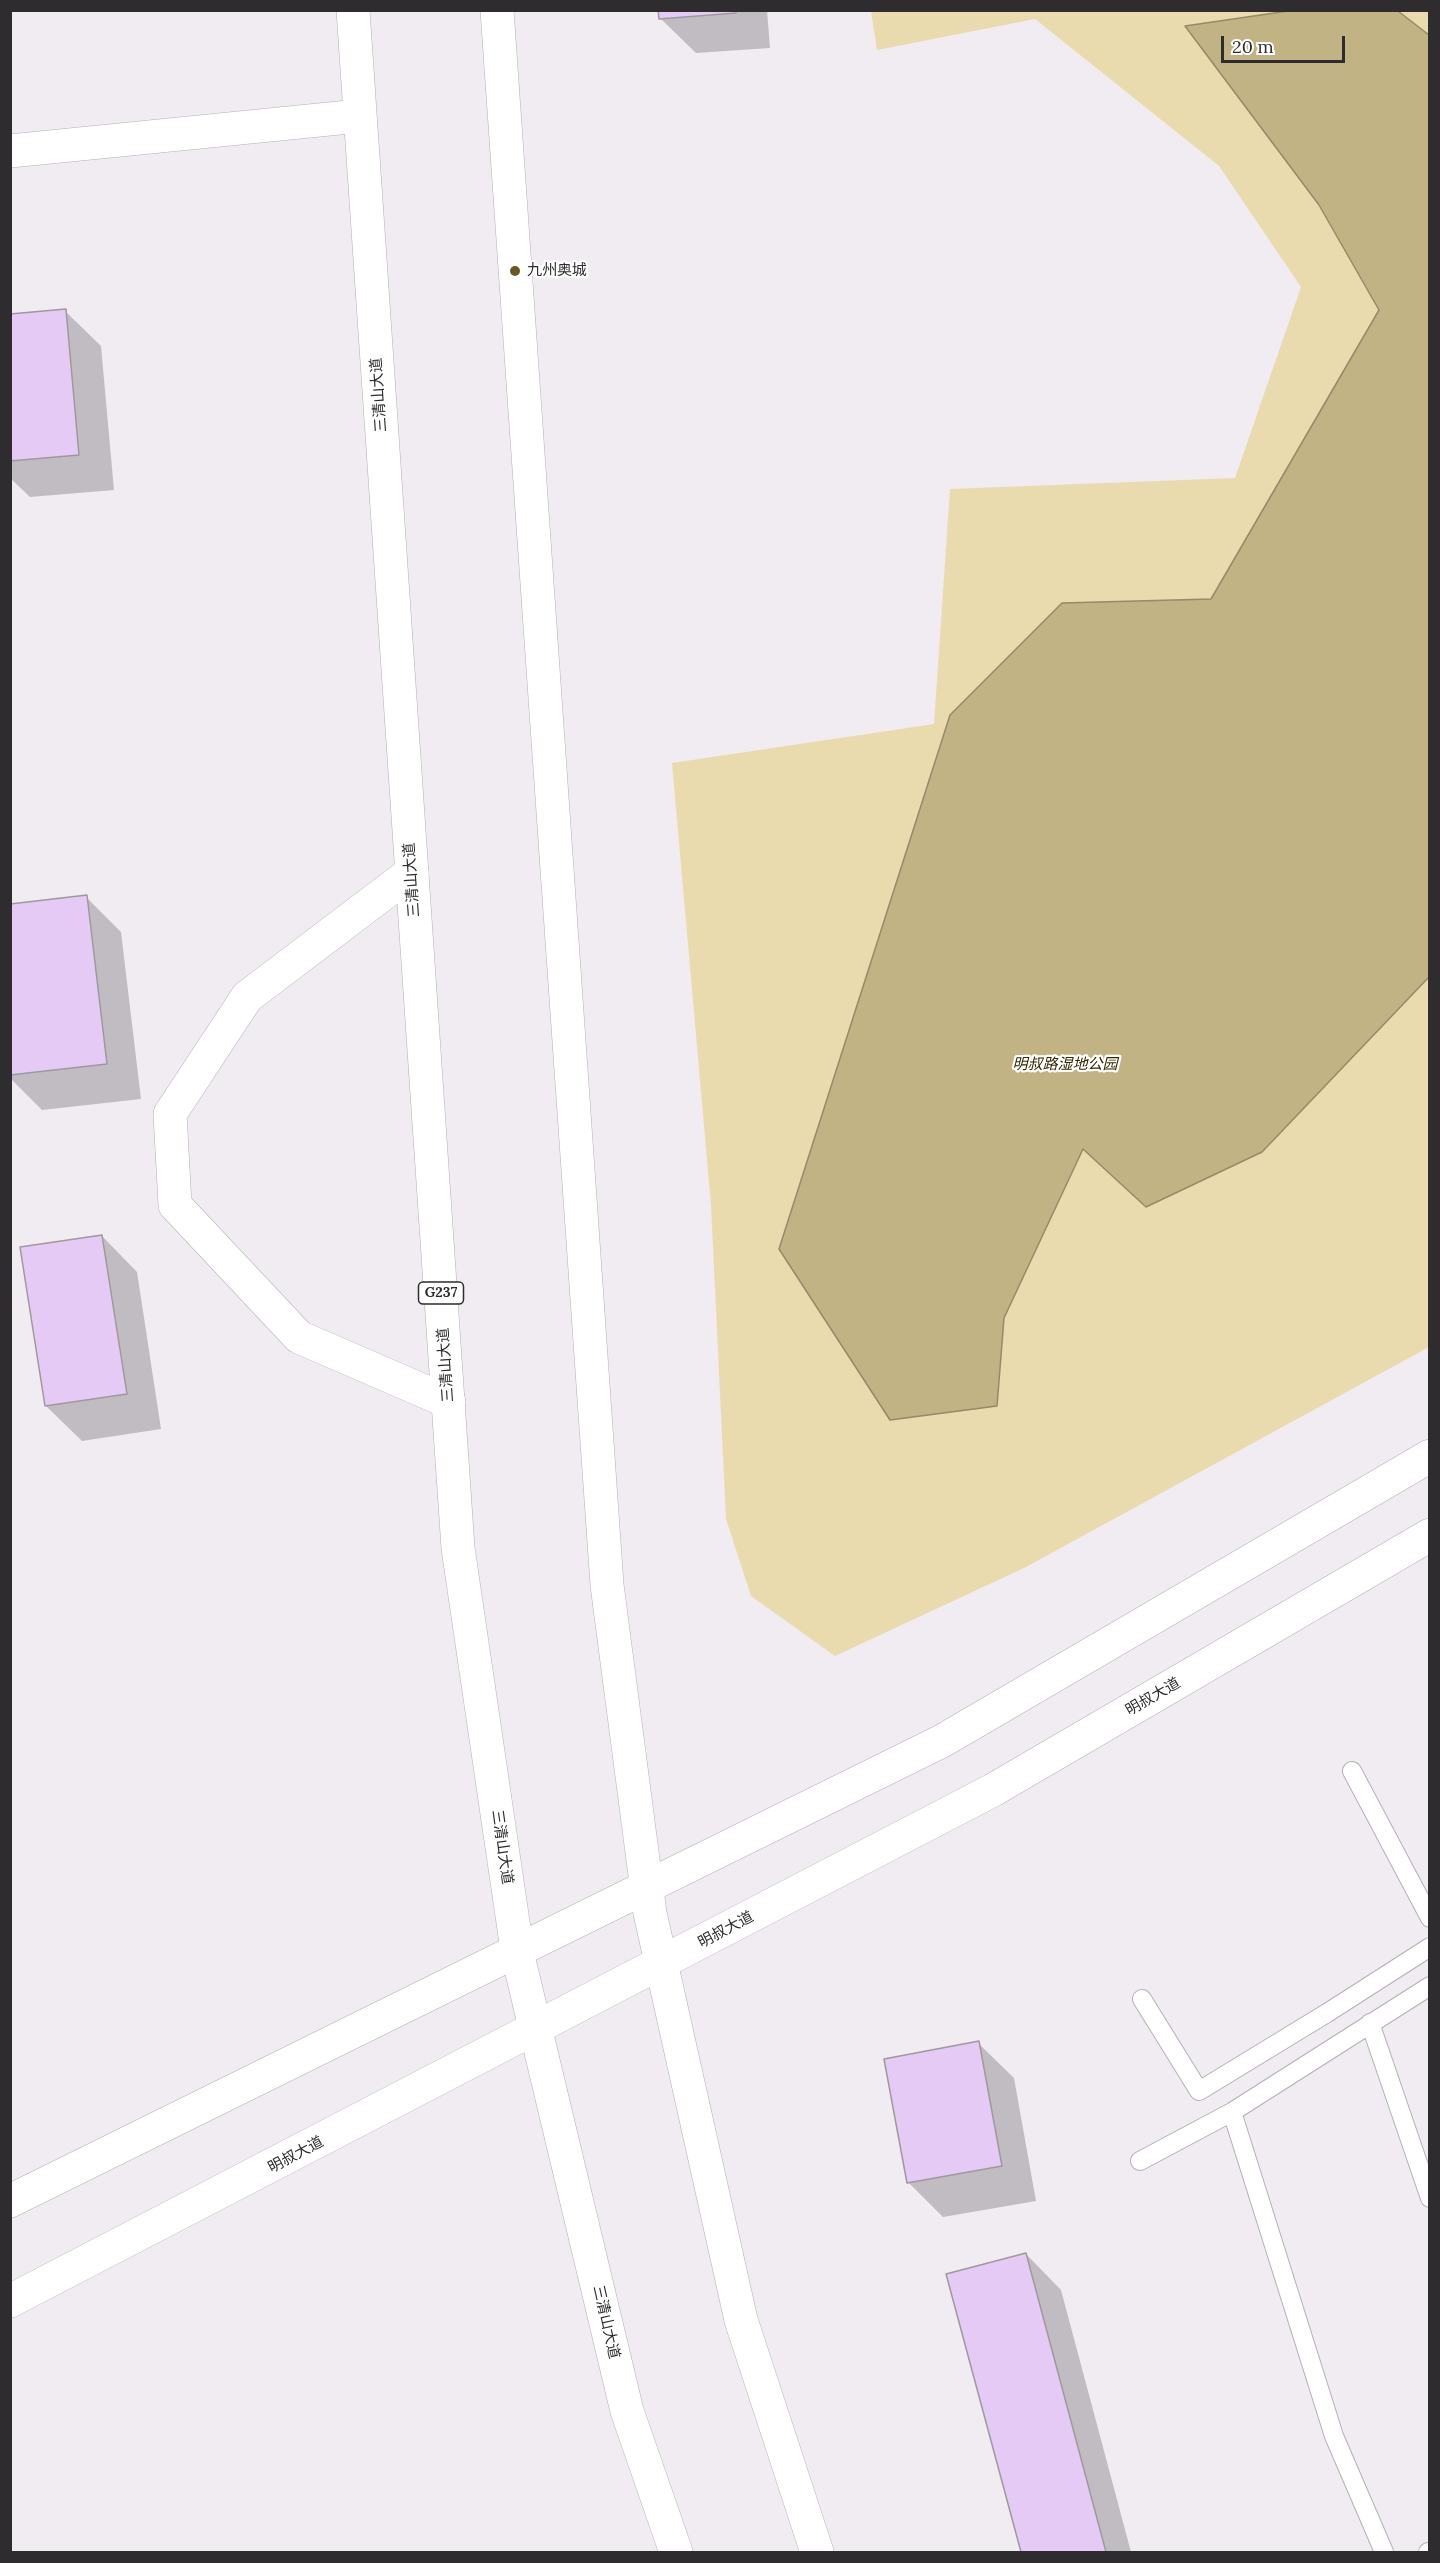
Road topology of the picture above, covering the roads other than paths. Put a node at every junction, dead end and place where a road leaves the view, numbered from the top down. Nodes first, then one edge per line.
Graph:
1 (353, 10) edge
2 (497, 10) edge
3 (359, 116) junction
4 (10, 151) edge
5 (412, 872) junction
6 (448, 1402) junction
7 (1430, 1456) edge
8 (1430, 1535) edge
9 (1352, 1771) dead end
10 (647, 1887) junction
11 (1430, 1917) edge
12 (1430, 1947) edge
13 (518, 1950) junction
14 (662, 1963) junction
15 (1430, 1986) edge
16 (1142, 2000) dead end
17 (1370, 2023) junction
18 (536, 2029) junction
19 (1233, 2112) junction
20 (1140, 2161) dead end
21 (1430, 2198) edge
22 (10, 2201) edge
23 (10, 2301) edge
24 (676, 2553) edge
25 (817, 2553) edge
26 (1384, 2553) edge

1 - 3 main road, 三清山大道 / G237
2 - 10 main road
3 - 4 main road
3 - 5 main road, 三清山大道 / G237
5 - 6 main road, 三清山大道 / G237
5 - 6 main road
6 - 13 main road, 三清山大道 / G237
7 - 10 main road
8 - 14 main road, 明叔大道
9 - 11 lane
10 - 13 main road
10 - 14 main road
12 - 16 lane
13 - 18 main road, 三清山大道 / G237
13 - 22 main road
14 - 18 main road, 明叔大道
14 - 25 main road
15 - 17 lane
17 - 19 lane
17 - 21 lane
18 - 23 main road, 明叔大道
18 - 24 main road, 三清山大道 / G237
19 - 20 lane
19 - 26 lane

